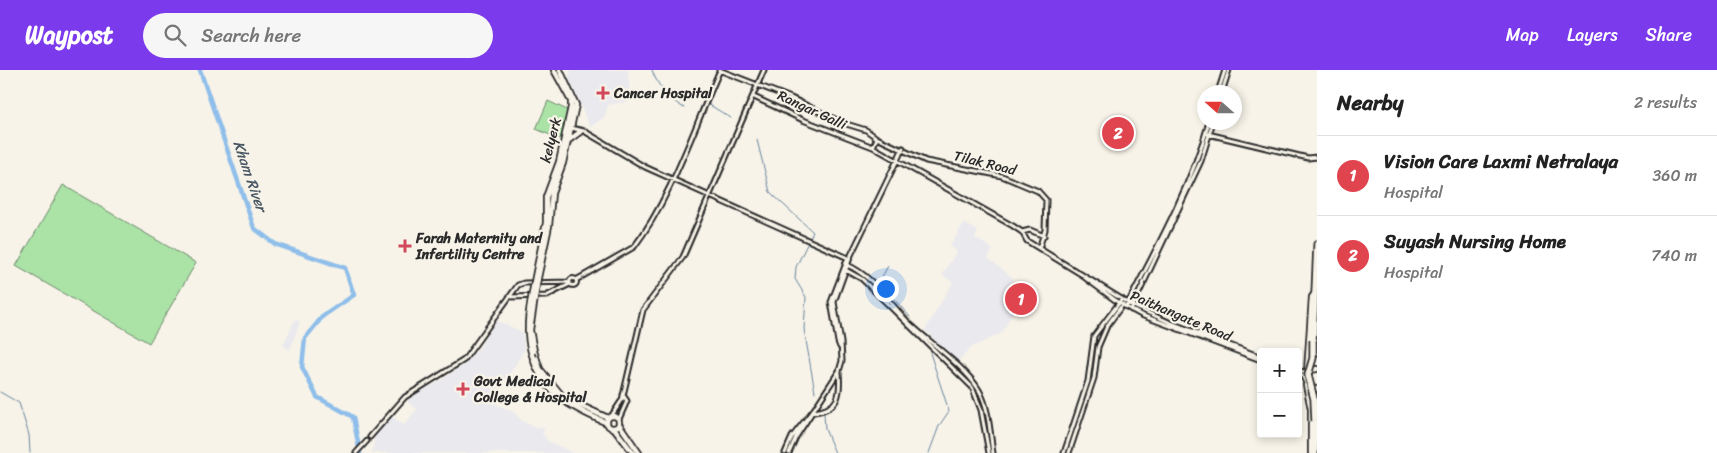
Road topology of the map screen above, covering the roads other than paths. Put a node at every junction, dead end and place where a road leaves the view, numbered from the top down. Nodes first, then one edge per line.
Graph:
1 (554, 70) edge
2 (560, 70) edge
3 (720, 70) edge
4 (764, 70) edge
5 (1225, 70) edge
6 (1229, 70) edge
7 (1220, 85) edge
8 (1224, 85) edge
9 (758, 86) junction
10 (754, 97) junction
11 (572, 122) junction
12 (569, 129) junction
13 (1209, 130) edge
14 (579, 131) junction
15 (1208, 134) junction
16 (877, 138) junction
17 (568, 140) junction
18 (873, 148) junction
19 (903, 148) junction
20 (1317, 157) edge
21 (896, 162) junction
22 (559, 167) junction
23 (672, 178) junction
24 (711, 197) junction
25 (1022, 232) junction
26 (1044, 236) junction
27 (1317, 244) edge
28 (1038, 248) junction
29 (850, 257) junction
30 (846, 267) junction
31 (570, 283) junction
32 (1315, 293) junction
33 (508, 297) junction
34 (1124, 303) junction
35 (1132, 308) junction
36 (1315, 341) edge
37 (1317, 352) edge
38 (534, 354) junction
39 (1257, 357) edge
40 (1317, 368) edge
41 (839, 371) junction
42 (1302, 372) edge
43 (1302, 374) edge
44 (1306, 374) junction
45 (1306, 385) junction
46 (1317, 389) edge
47 (623, 394) junction
48 (814, 410) junction
49 (1081, 413) junction
50 (609, 419) junction
51 (619, 421) junction
52 (614, 428) junction
53 (370, 437) dead end
54 (366, 442) dead end
55 (356, 453) edge
56 (633, 453) edge
57 (639, 453) edge
58 (787, 453) edge
59 (989, 453) edge
60 (993, 453) edge
61 (1064, 453) edge
62 (1068, 453) edge
63 (1311, 453) edge
64 (1315, 453) edge

1 - 12 main road, kelyerk
2 - 11 main road
3 - 9 street, Tilak Road
3 - 23 street
4 - 9 street
5 - 7 street
6 - 8 street
9 - 10 street
9 - 16 street, Tilak Road
10 - 18 street, Rangar Galli
10 - 24 street
11 - 12 main road
11 - 14 main road
12 - 14 street
12 - 17 main road
12 - 22 main road, kelyerk
13 - 15 street
14 - 17 main road
14 - 23 street
15 - 20 street
15 - 34 street
15 - 35 street
16 - 18 street
16 - 19 street, Tilak Road
17 - 22 main road
18 - 21 street, Rangar Galli
19 - 21 street
19 - 26 street, Tilak Road
21 - 25 street, Rangar Galli
21 - 29 street
22 - 38 main road, bridge
22 - 38 main road, kelyerk, bridge
23 - 24 street
23 - 31 street
24 - 29 street
24 - 47 street
25 - 26 street
25 - 28 street
26 - 28 street, Tilak Road
27 - 32 highway
28 - 34 street, Paithangate Road
29 - 30 street
30 - 41 street
30 - 59 street
30 - 60 street
31 - 33 street
31 - 33 street
32 - 36 highway
32 - 44 main road
33 - 53 street
34 - 35 street, Paithangate Road
34 - 49 street
34 - 49 street
35 - 39 street, Paithangate Road
36 - 37 highway
36 - 64 highway, bridge
38 - 50 main road
38 - 50 main road
40 - 44 main road
41 - 48 street
41 - 48 street
42 - 44 street
43 - 44 street
44 - 45 main road
45 - 46 main road
45 - 63 main road
47 - 50 street
47 - 51 street
48 - 58 street
49 - 61 street
49 - 62 street
50 - 51 main road
50 - 52 main road
51 - 52 main road
51 - 57 main road
52 - 56 main road
54 - 55 street

